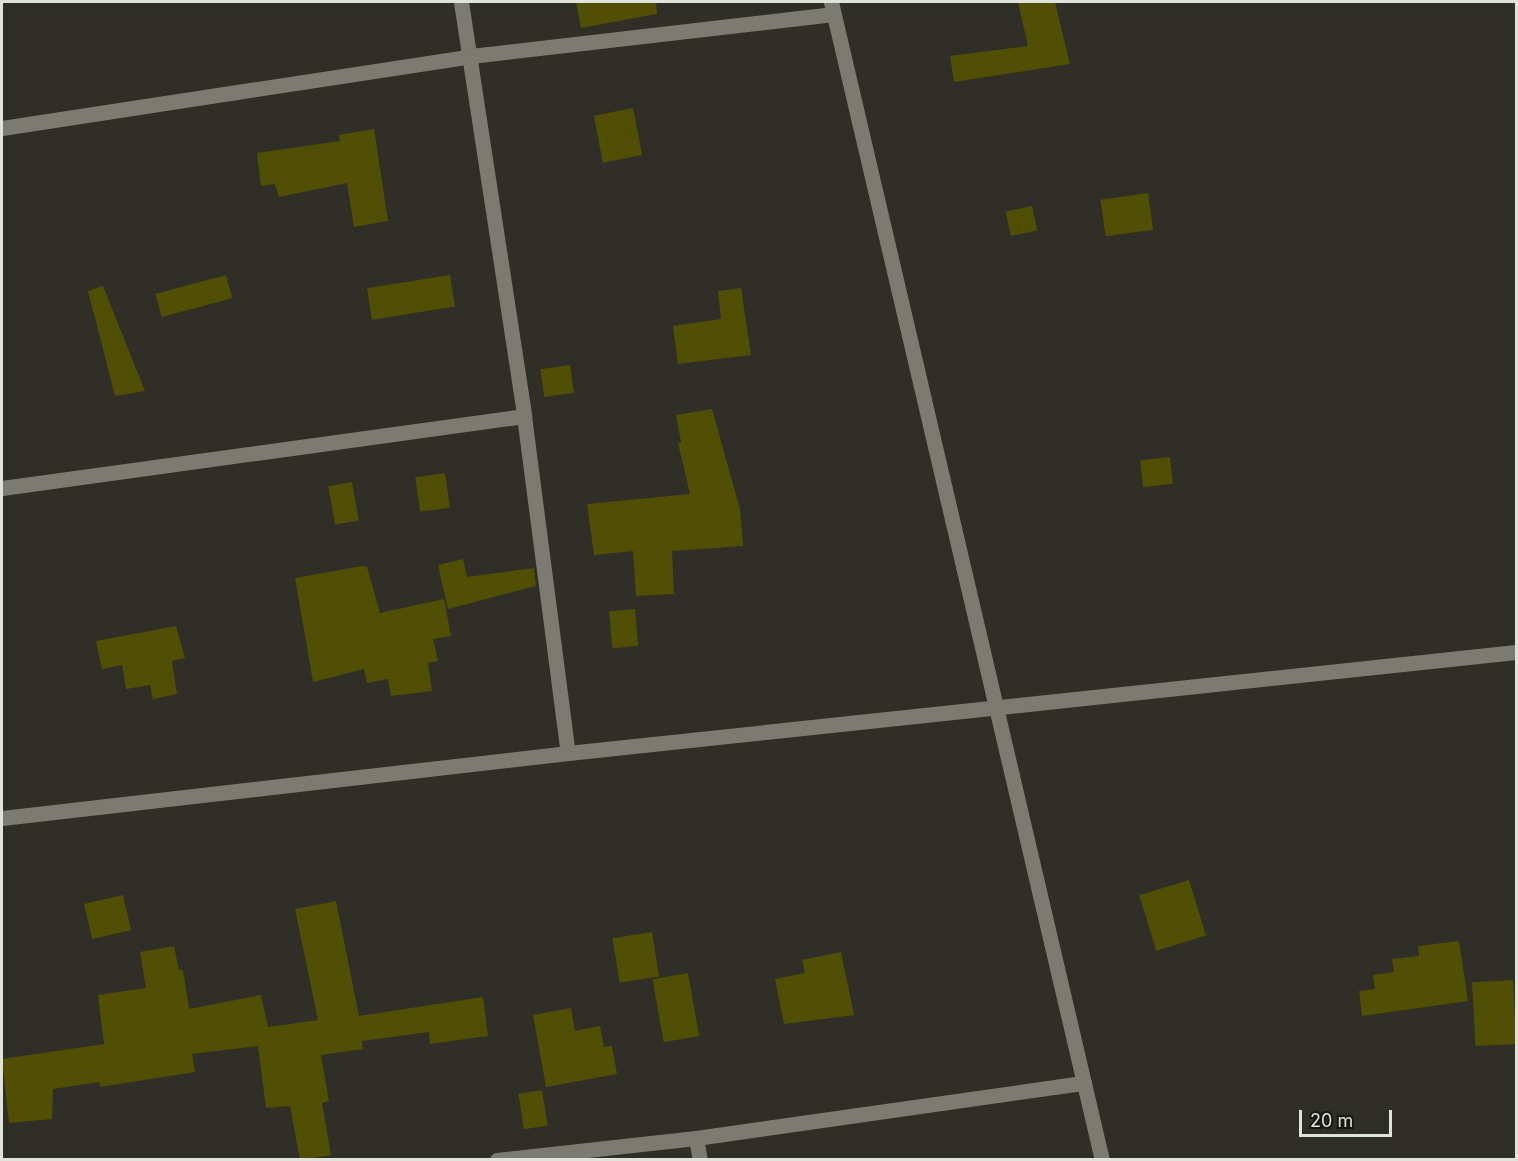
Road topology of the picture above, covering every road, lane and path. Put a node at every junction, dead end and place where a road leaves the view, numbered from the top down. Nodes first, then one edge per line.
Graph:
1 (461, 2) edge
2 (833, 8) edge
3 (471, 56) junction
4 (2, 128) edge
5 (524, 416) junction
6 (2, 488) edge
7 (1516, 652) edge
8 (997, 707) junction
9 (568, 753) junction
10 (2, 818) edge
11 (1084, 1083) junction
12 (696, 1138) junction
13 (497, 1160) edge
14 (700, 1160) edge
15 (1102, 1160) edge

1 - 3 street
2 - 3 street
2 - 8 street
3 - 4 street
3 - 5 street
5 - 6 street
5 - 9 street
7 - 8 street
8 - 9 street
8 - 11 street
9 - 10 street
11 - 12 street
11 - 15 street
12 - 13 street
12 - 14 street

